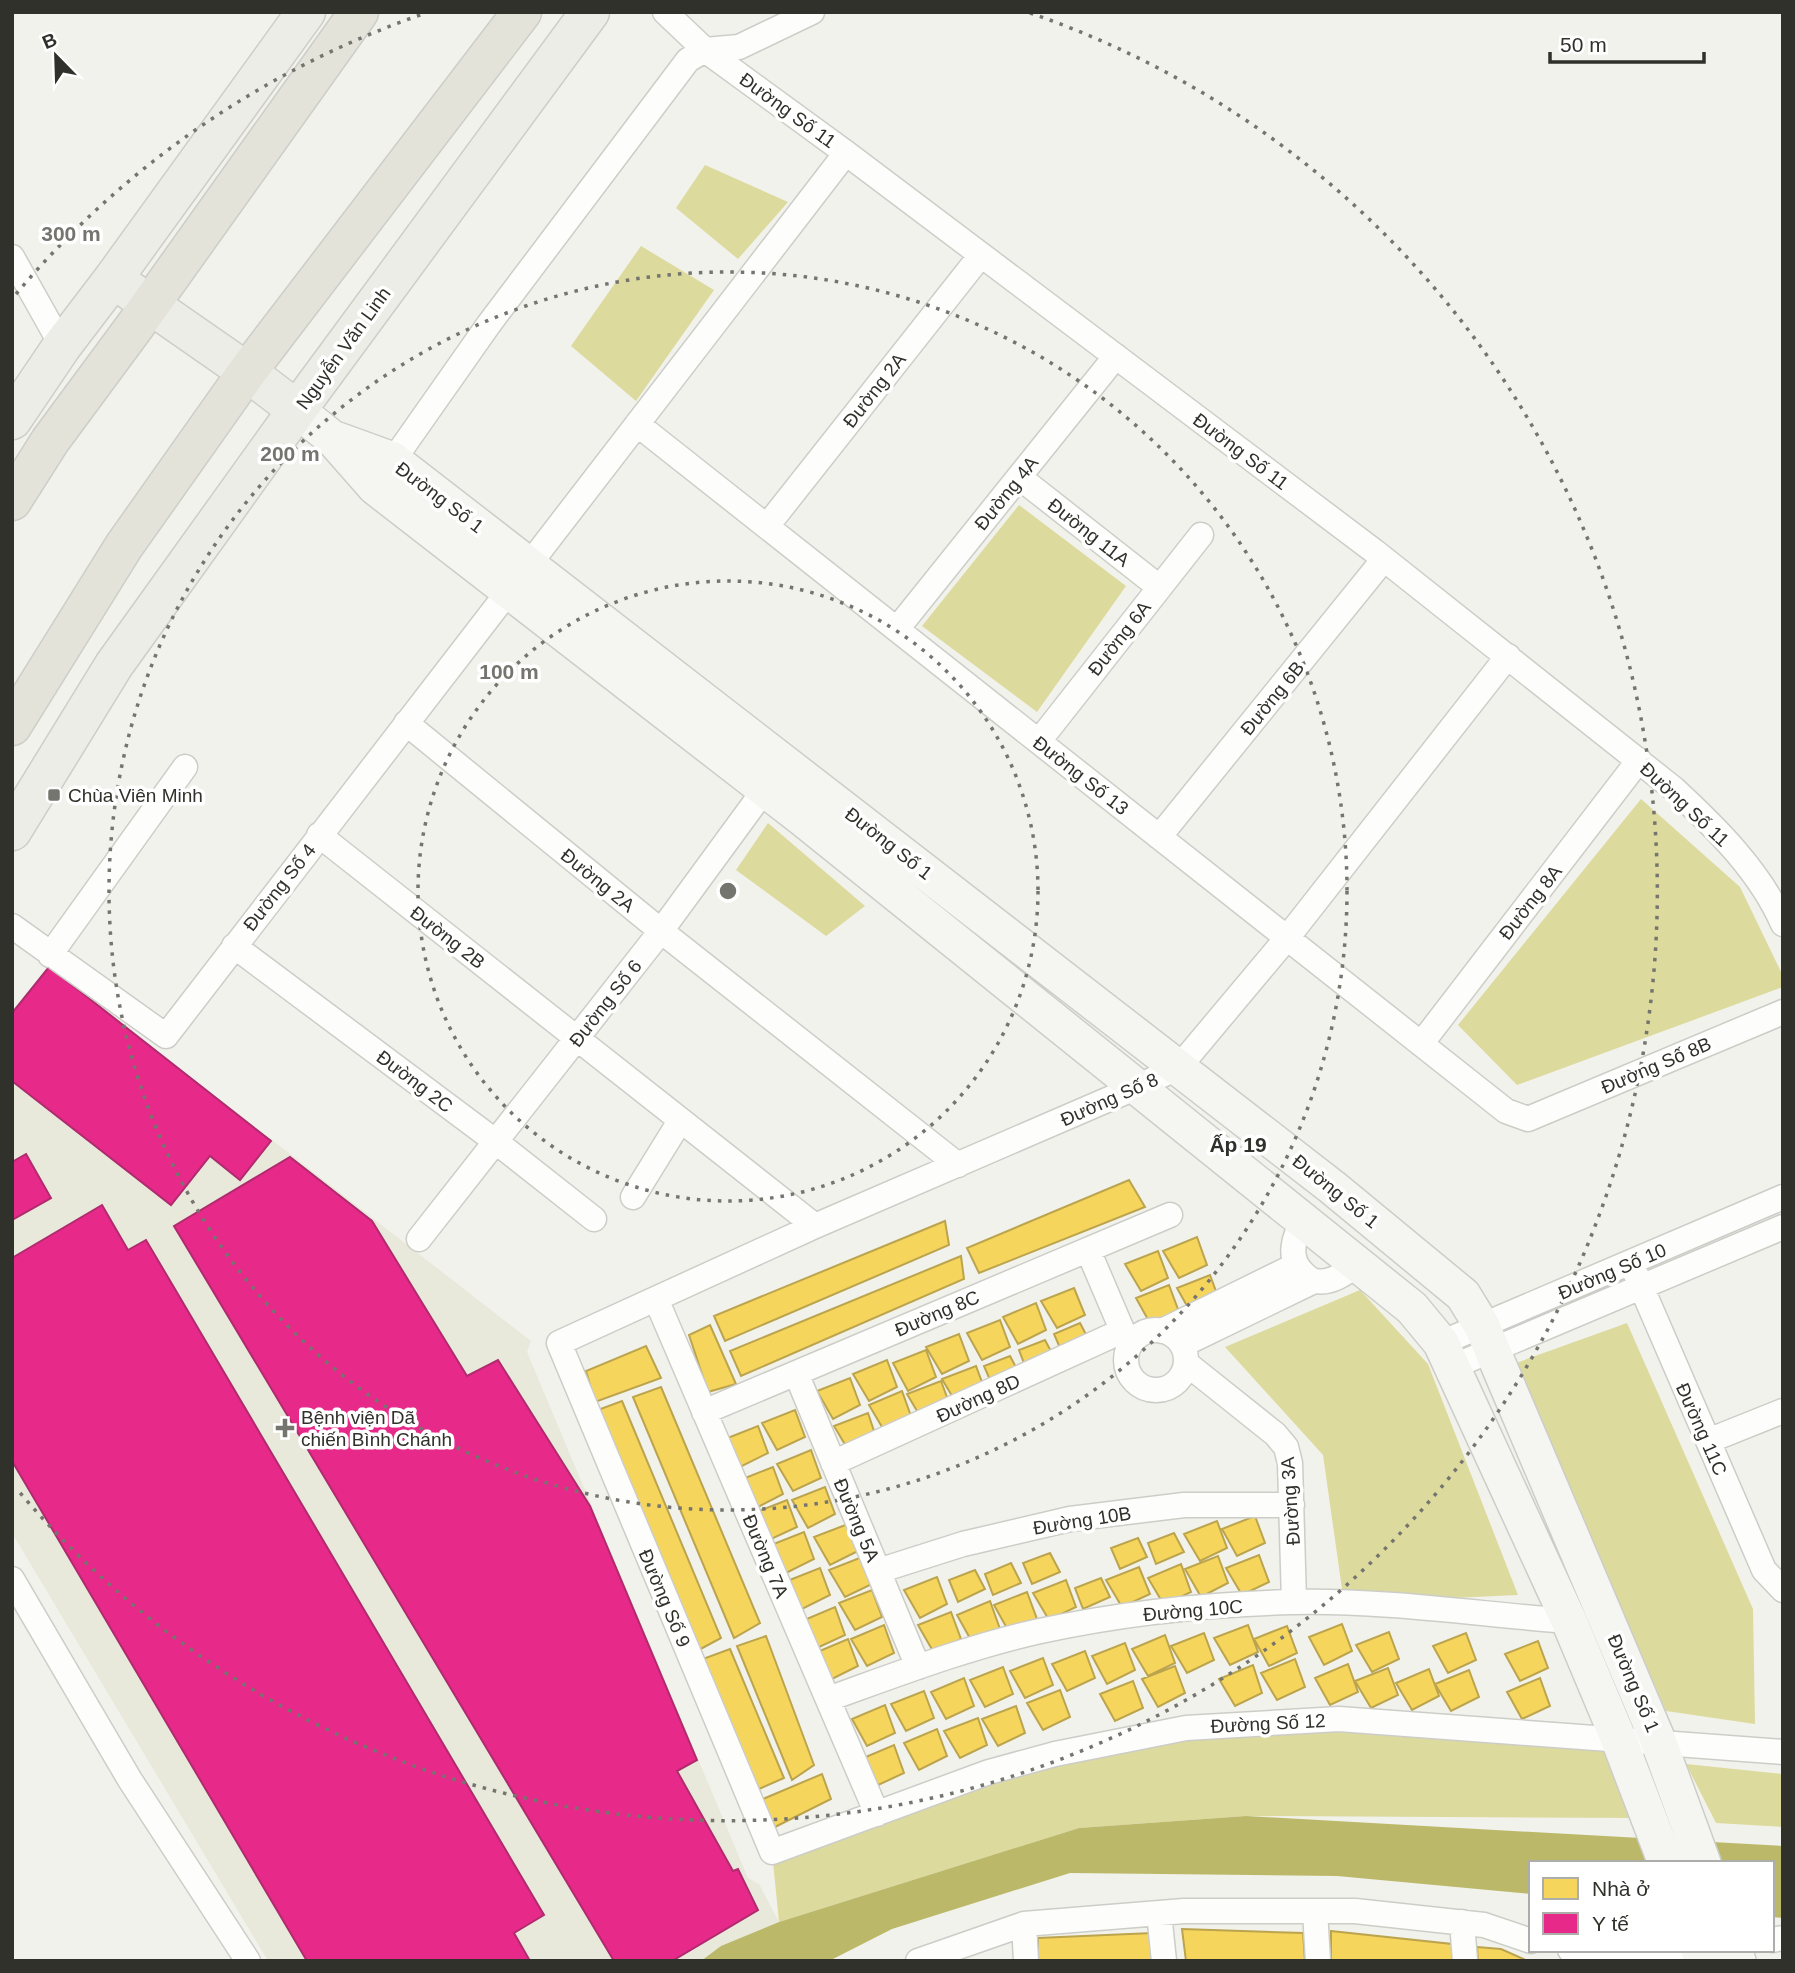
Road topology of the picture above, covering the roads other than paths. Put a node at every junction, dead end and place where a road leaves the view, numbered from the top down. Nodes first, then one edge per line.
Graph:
1 (306, 12) edge
2 (359, 12) edge
3 (522, 12) edge
4 (590, 12) edge
5 (665, 12) edge
6 (813, 12) edge
7 (705, 50) junction
8 (846, 153) junction
9 (981, 254) junction
10 (12, 257) edge
11 (113, 279) junction
12 (150, 304) junction
13 (62, 346) junction
14 (1116, 356) junction
15 (247, 372) junction
16 (297, 410) junction
17 (12, 419) edge
18 (637, 424) junction
19 (384, 474) junction
20 (1019, 477) junction
21 (12, 501) edge
22 (767, 526) junction
23 (1200, 535) dead end
24 (1384, 559) junction
25 (518, 577) junction
26 (1158, 587) junction
27 (897, 629) junction
28 (1508, 656) junction
29 (406, 723) junction
30 (12, 726) edge
31 (1039, 741) junction
32 (1639, 760) junction
33 (185, 767) dead end
34 (775, 776) junction
35 (12, 831) edge
36 (319, 835) junction
37 (1159, 836) junction
38 (1783, 924) edge
39 (12, 926) edge
40 (660, 931) junction
41 (1287, 938) junction
42 (234, 946) junction
43 (50, 955) junction
44 (1783, 1012) edge
45 (577, 1039) junction
46 (1421, 1044) junction
47 (1179, 1067) junction
48 (1137, 1087) junction
49 (1528, 1119) joint
50 (680, 1121) junction
51 (495, 1141) junction
52 (958, 1165) junction
53 (1332, 1187) junction
54 (633, 1197) dead end
55 (1783, 1198) edge
56 (1170, 1215) dead end
57 (594, 1219) dead end
58 (1304, 1220) junction
59 (815, 1226) junction
60 (1783, 1227) edge
61 (419, 1239) dead end
62 (1088, 1250) junction
63 (1631, 1262) junction
64 (1357, 1264) junction
65 (1305, 1273) junction
66 (1641, 1288) junction
67 (656, 1299) junction
68 (1162, 1331) junction
69 (1126, 1339) junction
70 (1488, 1339) junction
71 (559, 1343) joint
72 (1184, 1354) junction
73 (1447, 1355) junction
74 (796, 1373) junction
75 (704, 1412) junction
76 (1783, 1412) edge
77 (1708, 1441) junction
78 (833, 1464) junction
79 (1292, 1505) junction
80 (878, 1572) junction
81 (12, 1579) edge
82 (1783, 1590) edge
83 (1294, 1602) junction
84 (1569, 1621) junction
85 (918, 1667) junction
86 (828, 1699) junction
87 (1619, 1740) junction
88 (1659, 1743) junction
89 (1783, 1752) edge
90 (877, 1814) junction
91 (772, 1852) joint
92 (1664, 1861) edge
93 (1702, 1861) edge
94 (1315, 1911) junction
95 (1159, 1913) junction
96 (1462, 1922) junction
97 (1024, 1924) junction
98 (1529, 1940) edge
99 (1597, 1952) edge
100 (1704, 1953) edge
101 (248, 1961) edge
102 (918, 1961) edge
103 (1026, 1961) edge
104 (1164, 1961) edge
105 (1318, 1961) edge
106 (1465, 1961) edge

1 - 11 main road
2 - 12 highway
3 - 15 highway
4 - 16 main road, Nguyễn Văn Linh
5 - 7 street, Đường Số 11
6 - 7 street
7 - 8 street, Đường Số 11
7 - 19 street
8 - 9 street, Đường Số 11
8 - 18 street, Đường Số 4
9 - 14 street, Đường Số 11
9 - 22 street, Đường 2A
10 - 13 street
11 - 12 main road
11 - 13 main road
12 - 15 main road
12 - 21 highway
13 - 17 main road
14 - 20 street, Đường 4A
14 - 24 street, Đường Số 11
15 - 16 main road
15 - 30 highway
16 - 19 street, Đường Số 1
16 - 35 main road, Nguyễn Văn Linh
18 - 22 street, Đường Số 13
18 - 25 street, Đường Số 4
19 - 25 street, Đường Số 1
20 - 26 street, Đường 11A
20 - 27 street, Đường 4A
22 - 27 street, Đường Số 13
23 - 26 street, Đường 6A
24 - 28 street, Đường Số 11
24 - 37 street, Đường 6B
25 - 29 street, Đường Số 4
25 - 34 street, Đường Số 1
26 - 31 street, Đường 6A
27 - 31 street, Đường Số 13
28 - 32 street, Đường Số 11
28 - 41 street, Đường Số 8
29 - 36 street, Đường Số 4
29 - 40 street, Đường 2A
31 - 37 street, Đường Số 13
32 - 38 street, Đường Số 11
32 - 46 street, Đường 8A
33 - 43 street
34 - 40 street, Đường Số 6
34 - 47 street, Đường Số 1
34 - 48 street, Đường Số 1
36 - 42 street, Đường Số 4
36 - 45 street, Đường 2B
37 - 41 street, Đường Số 13
39 - 43 street, Đường Số 4
40 - 45 street, Đường Số 6
40 - 52 street, Đường 2A
41 - 46 street, Đường Số 13
41 - 47 street, Đường Số 8
42 - 43 street, Đường Số 4
42 - 51 street, Đường 2C
44 - 49 street, Đường Số 8B
45 - 50 street, Đường 2B
45 - 51 street, Đường Số 6
46 - 49 street, Đường Số 13
47 - 48 street, Đường Số 8
47 - 53 street, Đường Số 1
48 - 52 street, Đường Số 8
48 - 58 street, Đường Số 1
50 - 54 street
50 - 59 street, Đường 2B
51 - 57 street, Đường 2C
51 - 61 street, Đường Số 6
52 - 59 street, Đường Số 8
53 - 58 street
53 - 70 street, Đường Số 1
55 - 63 street, Đường Số 10
56 - 62 street, Đường 8C
58 - 64 street, Đường Số 1
58 - 65 street
59 - 67 street, Đường Số 8
60 - 66 street, Đường Số 10
62 - 69 street
62 - 74 street, Đường 8C
63 - 66 street, Đường 11C
63 - 70 street, Đường Số 10
64 - 65 street
64 - 73 street, Đường Số 1
65 - 68 street
65 - 72 street
66 - 70 street, Đường Số 10
66 - 77 street, Đường 11C
67 - 71 street, Đường Số 8
67 - 75 street, Đường 7A
68 - 69 street
68 - 72 street
69 - 72 street
69 - 78 street, Đường 8D
70 - 73 street, Đường Số 10
70 - 88 street, Đường Số 1
71 - 91 street, Đường Số 9
72 - 79 street, Đường 3A
73 - 84 street, Đường Số 1
74 - 75 street, Đường 8C
74 - 78 street, Đường 5A
75 - 86 street, Đường 7A
76 - 77 street
77 - 82 street, Đường 11C
78 - 80 street, Đường 5A
79 - 80 street, Đường 10B
79 - 83 street, Đường 3A
80 - 85 street, Đường 5A
81 - 101 street
83 - 84 street, Đường 10C
83 - 85 street, Đường 10C
84 - 87 street, Đường Số 1
85 - 86 street, Đường 10C
86 - 90 street, Đường 7A
87 - 88 street, Đường Số 12
87 - 90 street, Đường Số 12
87 - 92 street, Đường Số 1
88 - 89 street, Đường Số 12
88 - 93 street, Đường Số 1
90 - 91 street, Đường Số 12
94 - 95 street
94 - 96 street
94 - 105 street
95 - 97 street
95 - 104 street
96 - 98 street
96 - 106 street
97 - 102 street
97 - 103 street
99 - 100 street

